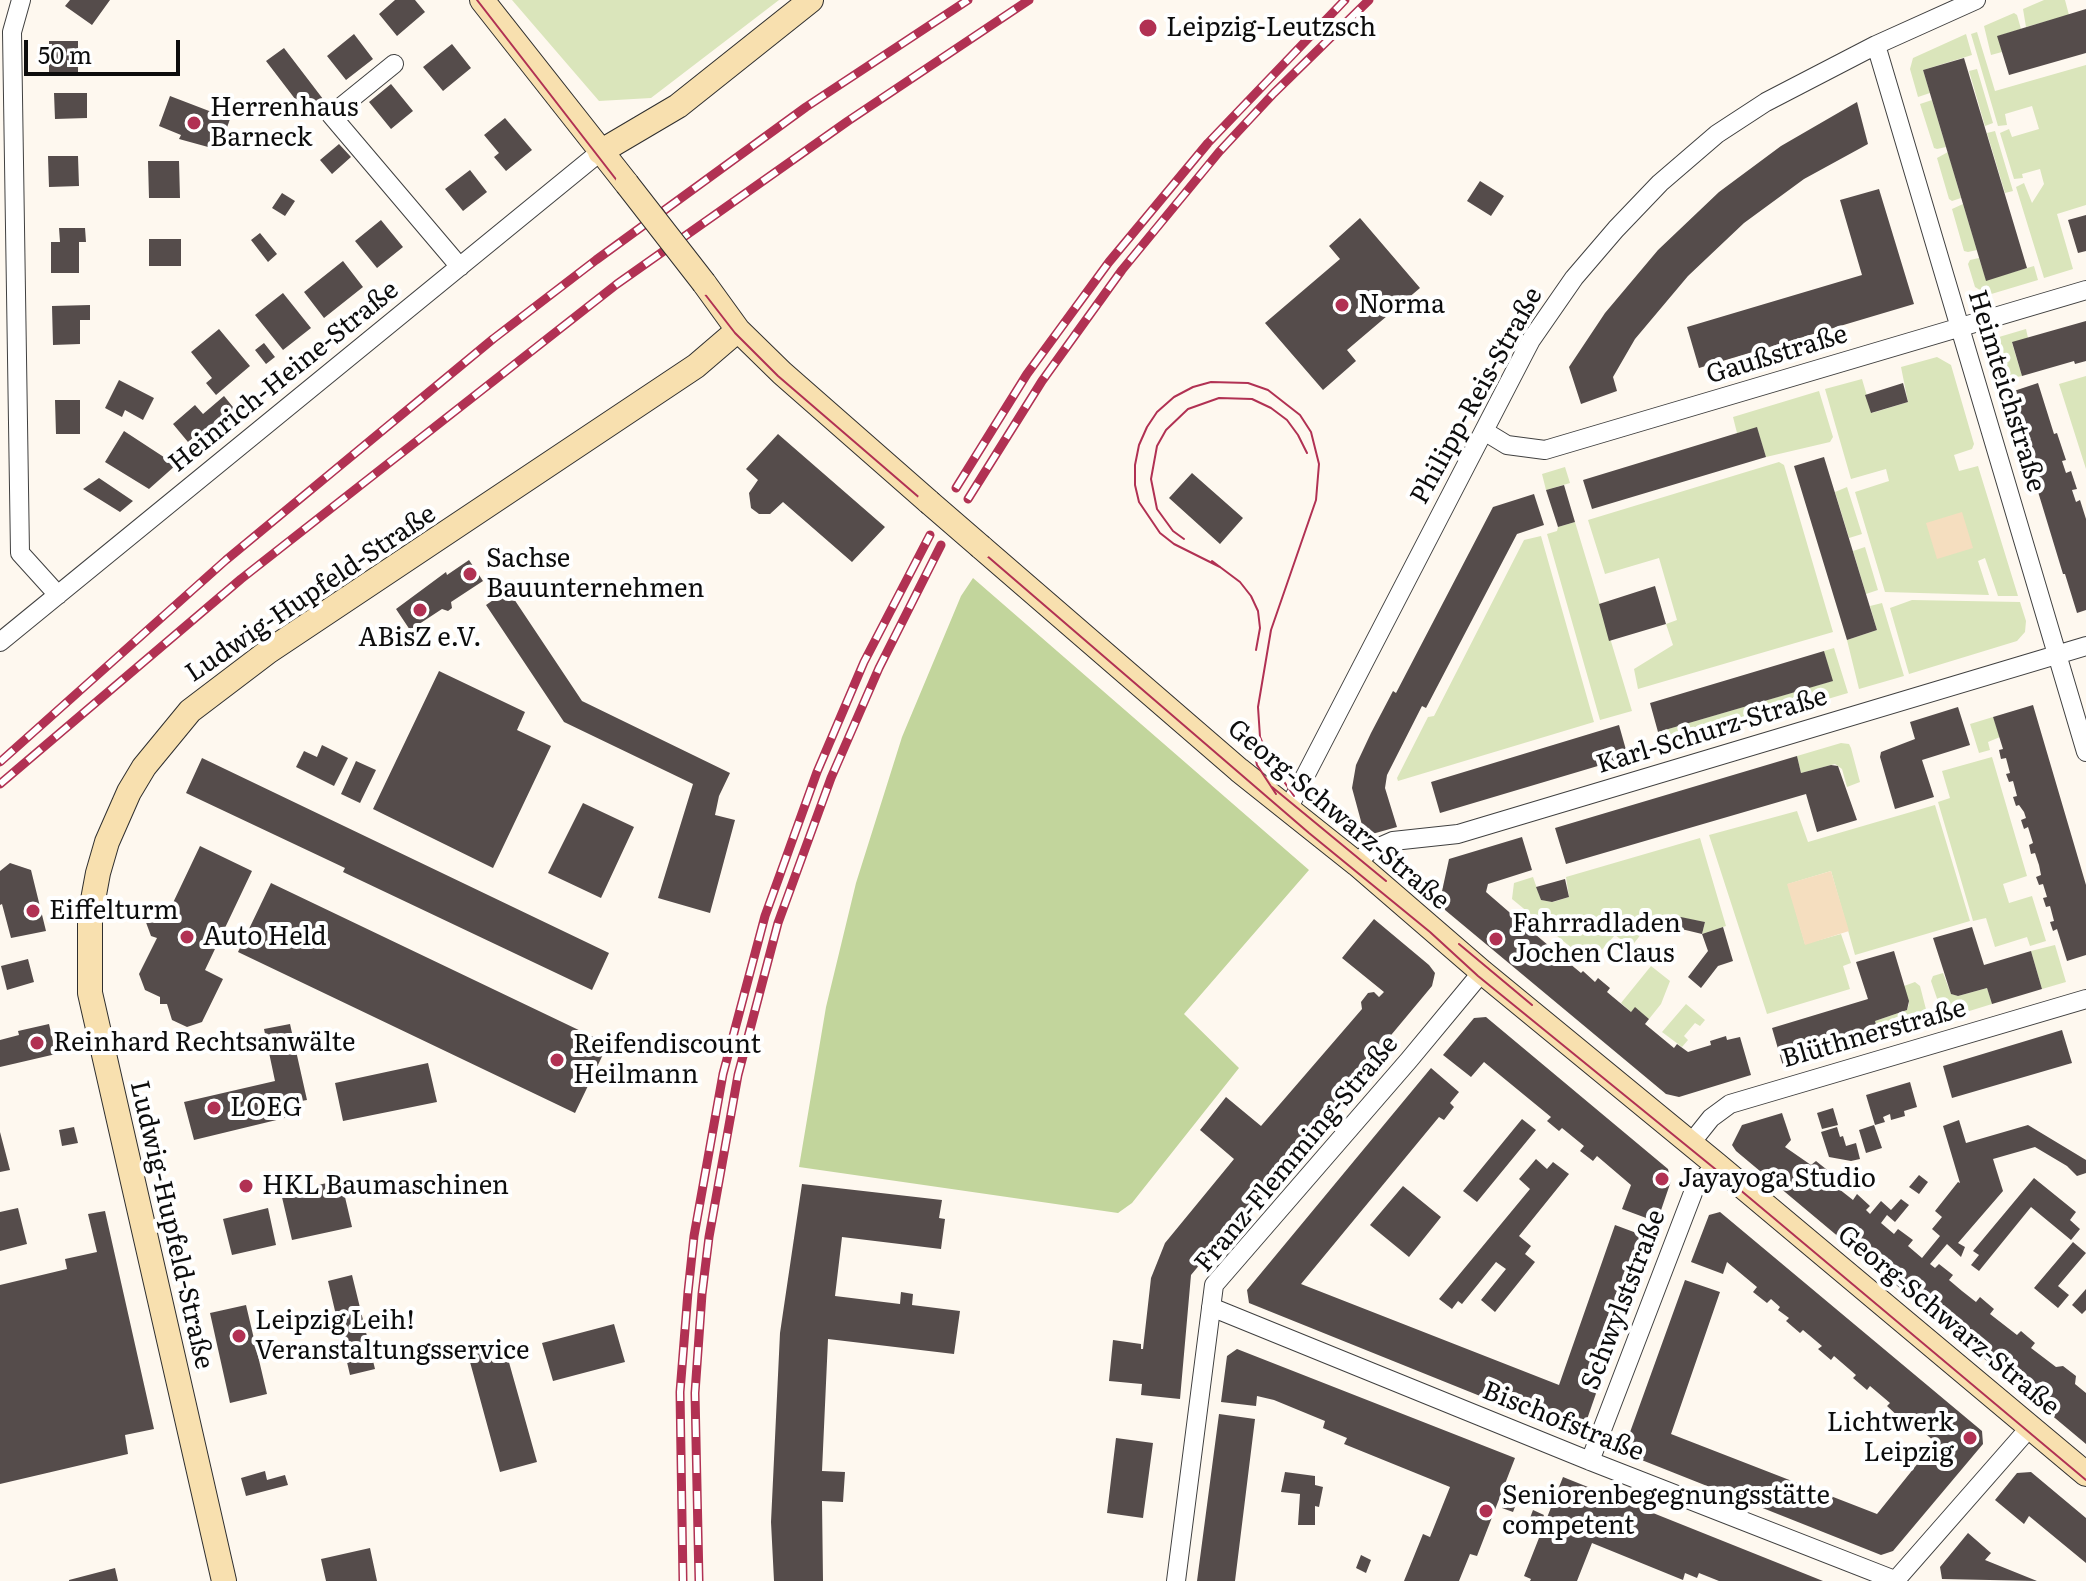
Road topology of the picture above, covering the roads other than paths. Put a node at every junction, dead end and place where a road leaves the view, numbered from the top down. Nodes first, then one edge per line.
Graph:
1 (21, 0) edge
2 (482, 0) edge
3 (811, 0) edge
4 (1976, 0) edge
5 (1876, 45) junction
6 (394, 64) dead end
7 (600, 152) junction
8 (460, 267) junction
9 (2086, 290) edge
10 (1960, 327) junction
11 (738, 330) junction
12 (1484, 431) junction
13 (58, 595) junction
14 (0, 642) edge
15 (2086, 646) edge
16 (2058, 654) junction
17 (2086, 752) edge
18 (1288, 809) junction
19 (1357, 864) junction
20 (1482, 972) junction
21 (2086, 999) edge
22 (1691, 1143) junction
23 (1717, 1165) junction
24 (1211, 1307) junction
25 (2031, 1426) junction
26 (1590, 1461) junction
27 (2086, 1474) edge
28 (224, 1581) edge
29 (1176, 1581) edge
30 (1895, 1581) edge

1 - 13 street
2 - 7 main road, Georg-Schwarz-Straße
3 - 7 main road
4 - 5 street, Philipp-Reis-Straße
5 - 10 street, Heimteichstraße
5 - 12 street, Philipp-Reis-Straße
6 - 8 street
7 - 8 street, Heinrich-Heine-Straße
7 - 11 main road, Georg-Schwarz-Straße, bridge
8 - 13 street, Heinrich-Heine-Straße
9 - 10 street, Gaußstraße
10 - 12 street, Gaußstraße
10 - 16 street, Heimteichstraße
11 - 18 main road, Georg-Schwarz-Straße, bridge
11 - 28 main road, Ludwig-Hupfeld-Straße
12 - 18 street, Philipp-Reis-Straße
13 - 14 street, Heinrich-Heine-Straße
15 - 16 street, Karl-Schurz-Straße
16 - 17 street, Heimteichstraße
16 - 19 street, Karl-Schurz-Straße
18 - 19 main road, Georg-Schwarz-Straße
19 - 20 main road, Georg-Schwarz-Straße
20 - 22 main road, Georg-Schwarz-Straße
20 - 24 street, Franz-Flemming-Straße
21 - 22 street, Blüthnerstraße
22 - 23 main road, Georg-Schwarz-Straße
23 - 25 main road, Georg-Schwarz-Straße
23 - 26 street, Schwylststraße
24 - 26 street, Bischofstraße
24 - 29 street, Franz-Flemming-Straße
25 - 27 main road, Georg-Schwarz-Straße
25 - 30 street
26 - 30 street, Bischofstraße

